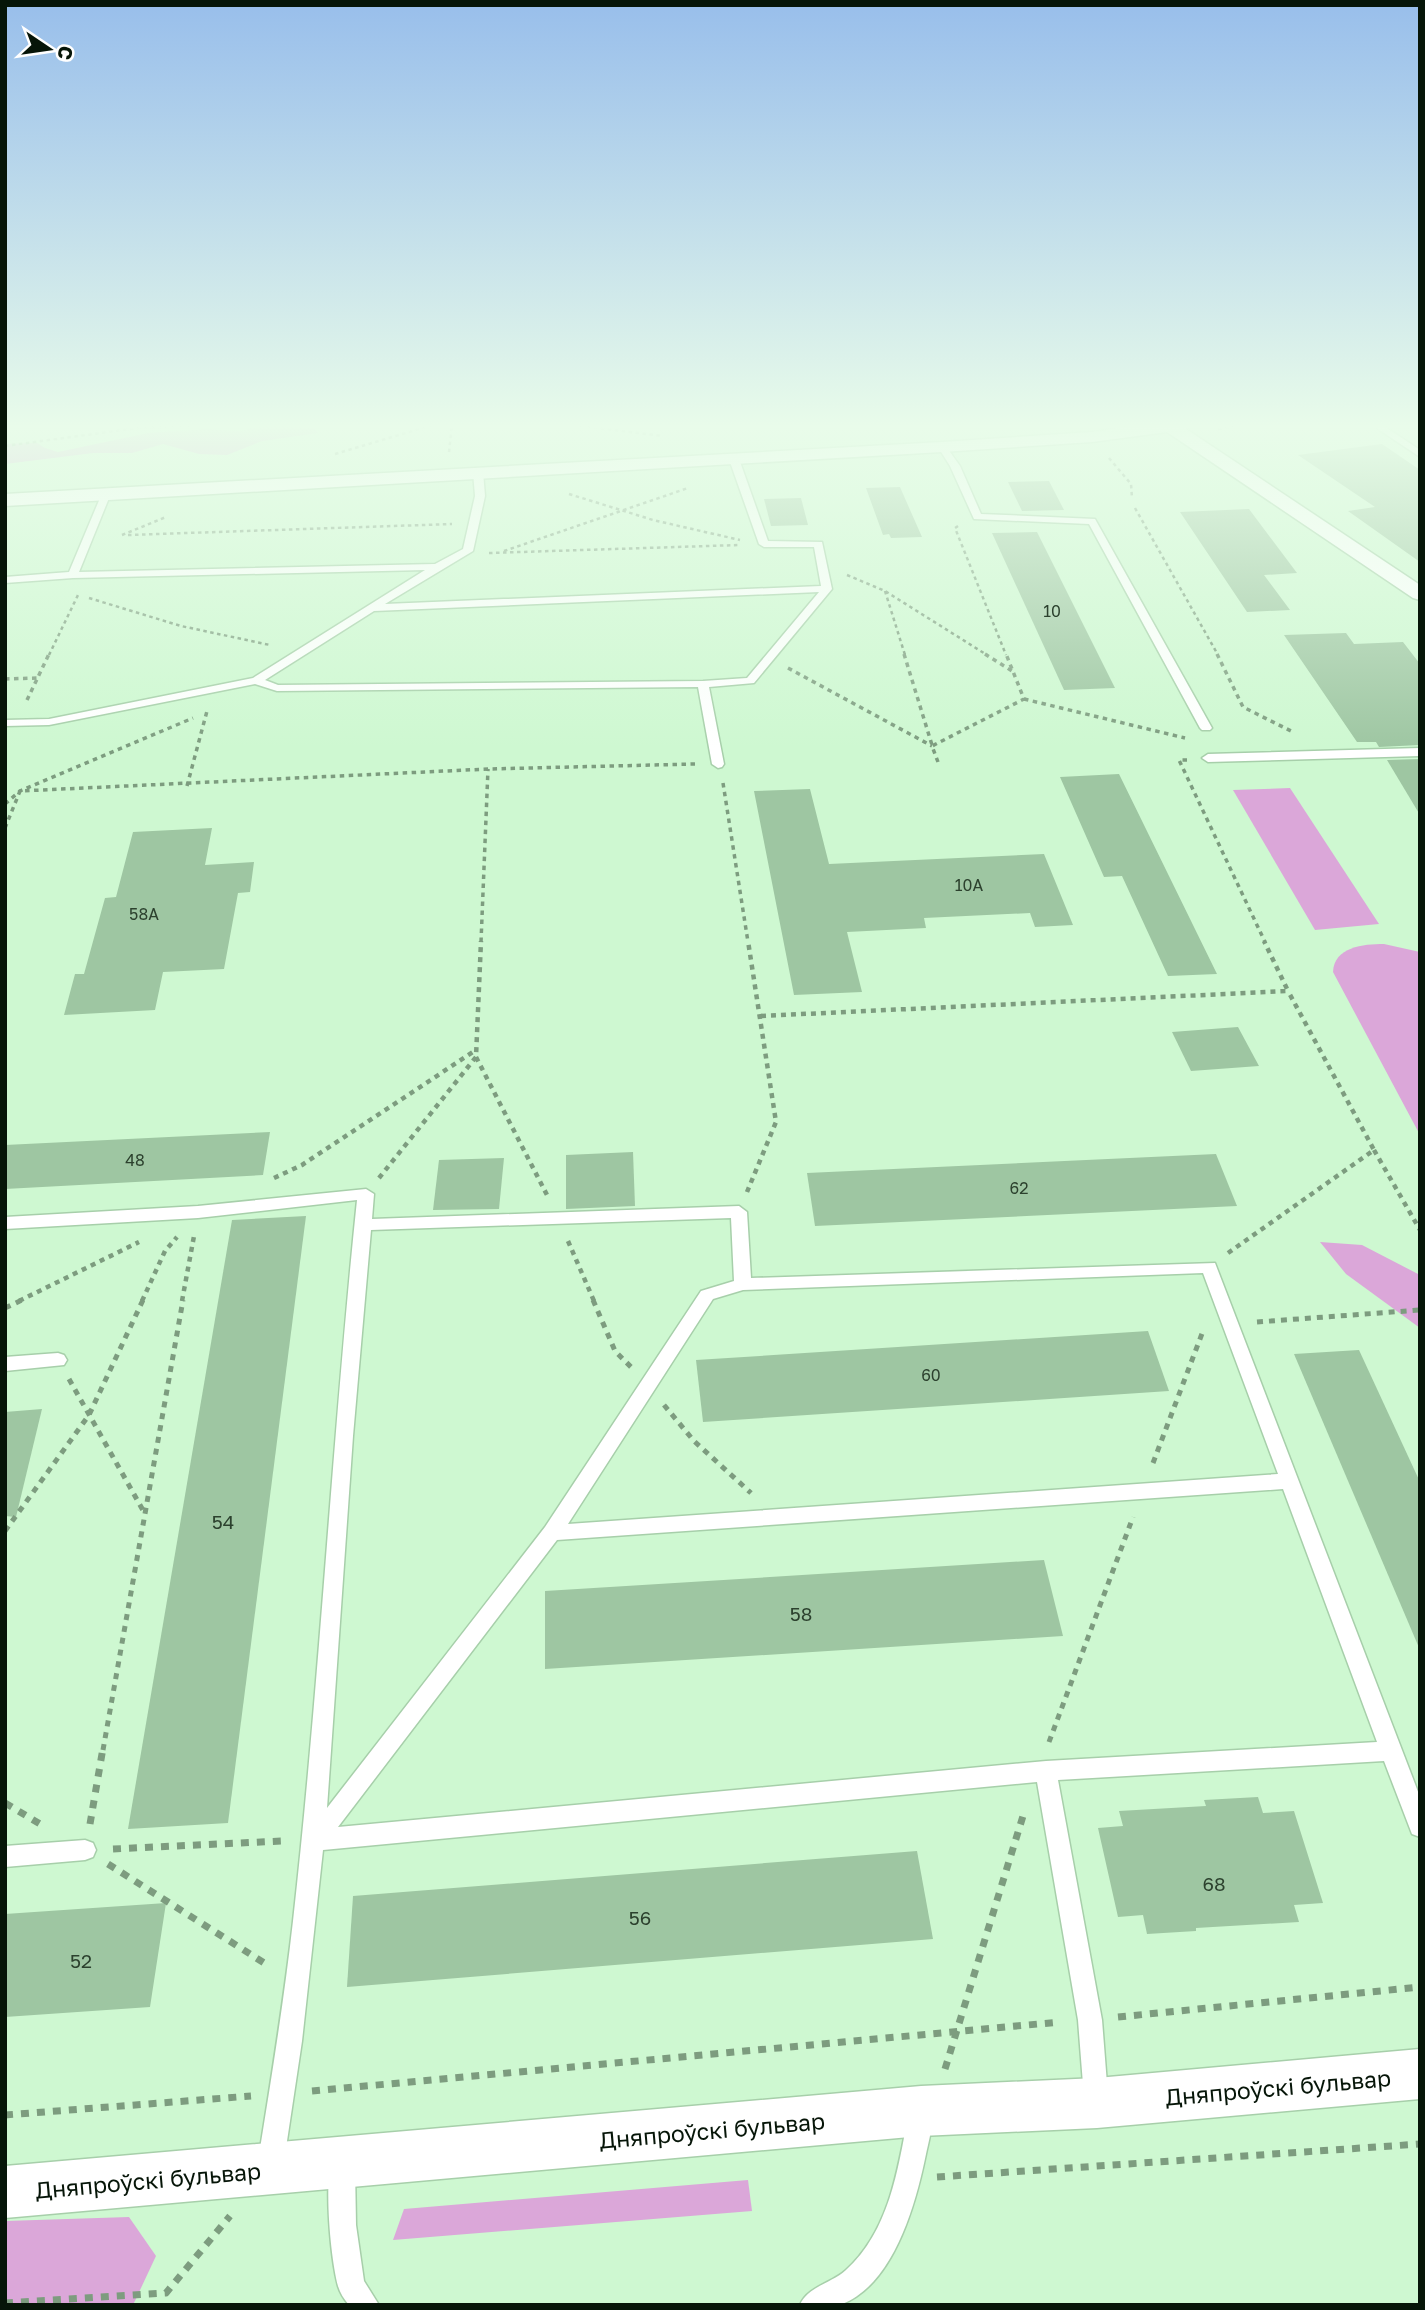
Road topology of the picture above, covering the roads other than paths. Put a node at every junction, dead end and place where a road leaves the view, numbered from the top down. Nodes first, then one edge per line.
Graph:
1 (90, 533) edge
2 (472, 533) edge
3 (760, 533) edge
4 (1098, 533) edge
5 (1331, 533) edge
6 (437, 566) junction
7 (73, 575) junction
8 (5, 580) edge
9 (827, 589) junction
10 (1420, 594) edge
11 (372, 608) junction
12 (256, 681) junction
13 (703, 684) junction
14 (11, 723) edge
15 (1206, 728) dead end
16 (1420, 752) edge
17 (1208, 758) road end
18 (719, 764) road end
19 (5, 1223) edge
20 (362, 1225) junction
21 (743, 1284) junction
22 (58, 1360) road end
23 (5, 1364) edge
24 (1290, 1481) junction
25 (552, 1533) junction
26 (1392, 1751) junction
27 (1042, 1772) junction
28 (1420, 1827) edge
29 (314, 1840) junction
30 (85, 1850) road end
31 (5, 1857) edge
32 (1420, 2074) edge
33 (1097, 2103) junction
34 (928, 2110) junction
35 (342, 2164) junction
36 (269, 2170) junction
37 (5, 2192) edge
38 (366, 2305) edge
39 (813, 2305) edge

1 - 7 lane
2 - 6 lane
3 - 9 lane
4 - 15 lane
5 - 10 street
6 - 7 lane
6 - 11 lane
7 - 8 lane
9 - 11 lane
9 - 13 lane
11 - 12 lane
12 - 13 lane
12 - 14 lane
13 - 18 lane
16 - 17 lane
19 - 20 lane
20 - 21 lane
20 - 29 lane
21 - 24 lane
21 - 25 lane
22 - 23 lane
24 - 25 lane
24 - 26 lane
25 - 29 lane
26 - 27 lane
26 - 28 lane
27 - 29 lane
27 - 33 lane
29 - 36 lane
30 - 31 lane
32 - 33 street, Дняпроўскі бульвар
33 - 34 street, Дняпроўскі бульвар
34 - 35 street, Дняпроўскі бульвар
34 - 39 lane
35 - 36 street, Дняпроўскі бульвар
35 - 38 lane
36 - 37 street, Дняпроўскі бульвар

